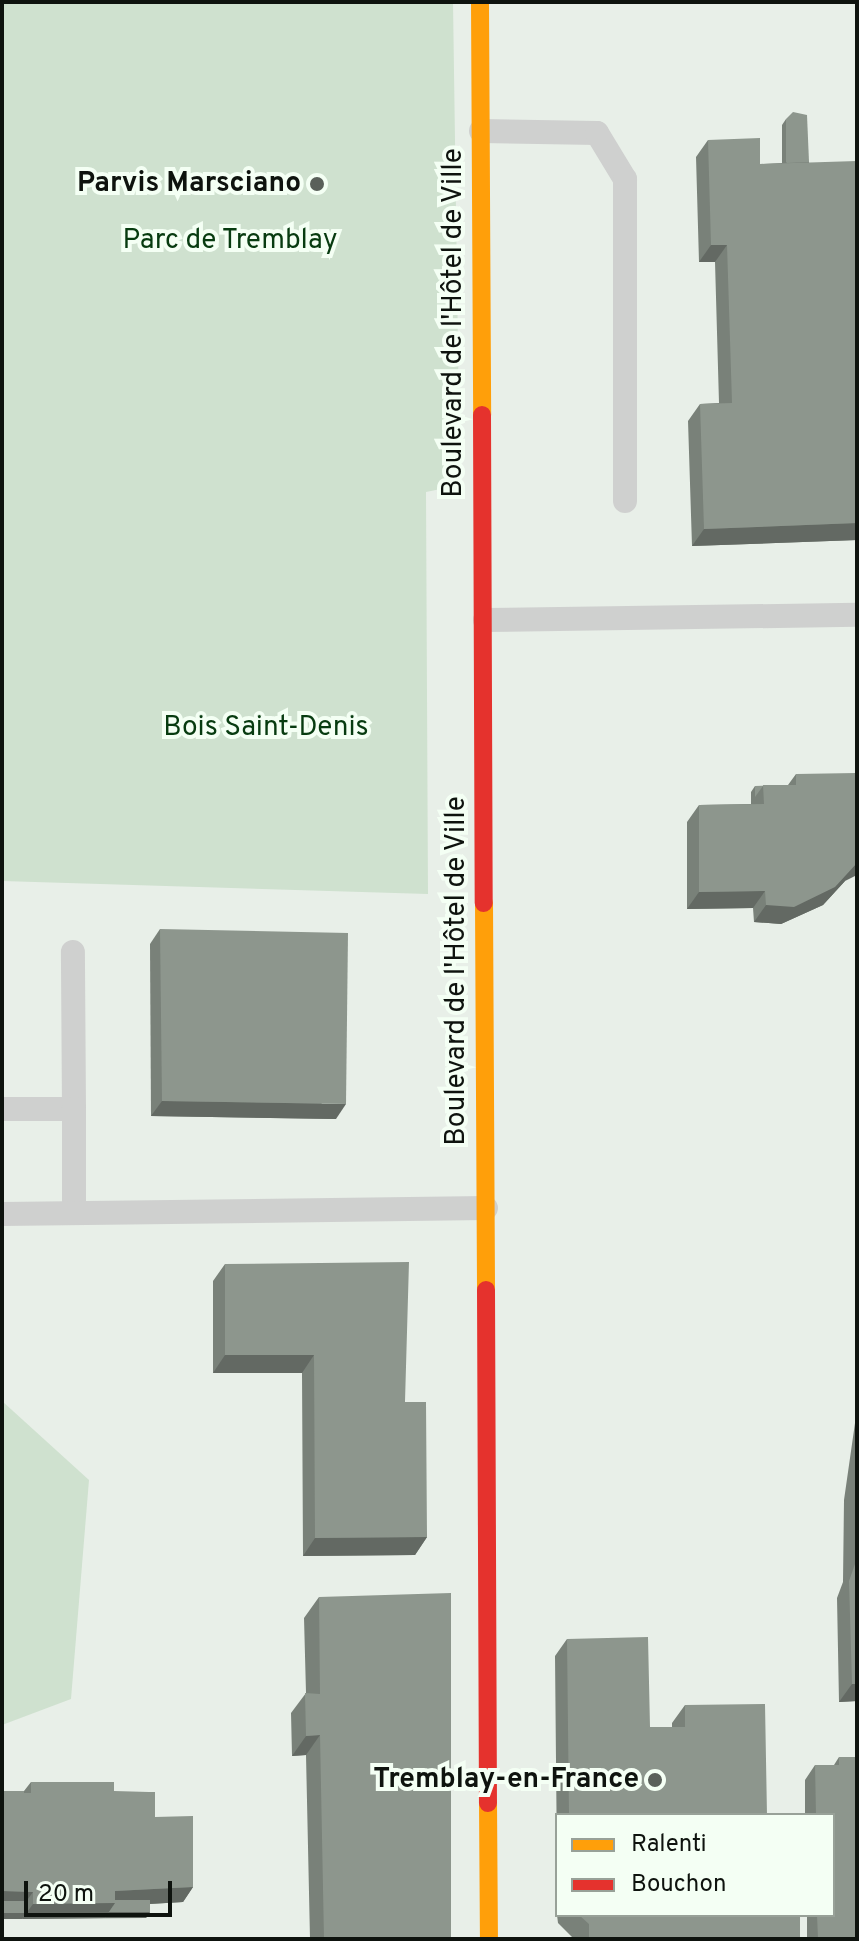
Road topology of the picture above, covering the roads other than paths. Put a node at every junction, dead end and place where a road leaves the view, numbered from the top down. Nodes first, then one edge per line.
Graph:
1 (480, 2) edge
2 (481, 131) junction
3 (625, 501) dead end
4 (857, 615) edge
5 (485, 620) junction
6 (73, 952) dead end
7 (2, 1109) edge
8 (74, 1109) junction
9 (486, 1208) junction
10 (74, 1213) junction
11 (2, 1214) edge
12 (489, 1939) edge

1 - 2 street, Boulevard de l'Hôtel de Ville
2 - 3 lane
2 - 5 street, Boulevard de l'Hôtel de Ville
4 - 5 lane
5 - 9 street, Boulevard de l'Hôtel de Ville
6 - 8 lane
7 - 8 lane
8 - 10 lane
9 - 10 lane
9 - 12 street, Boulevard de l'Hôtel de Ville
10 - 11 lane

